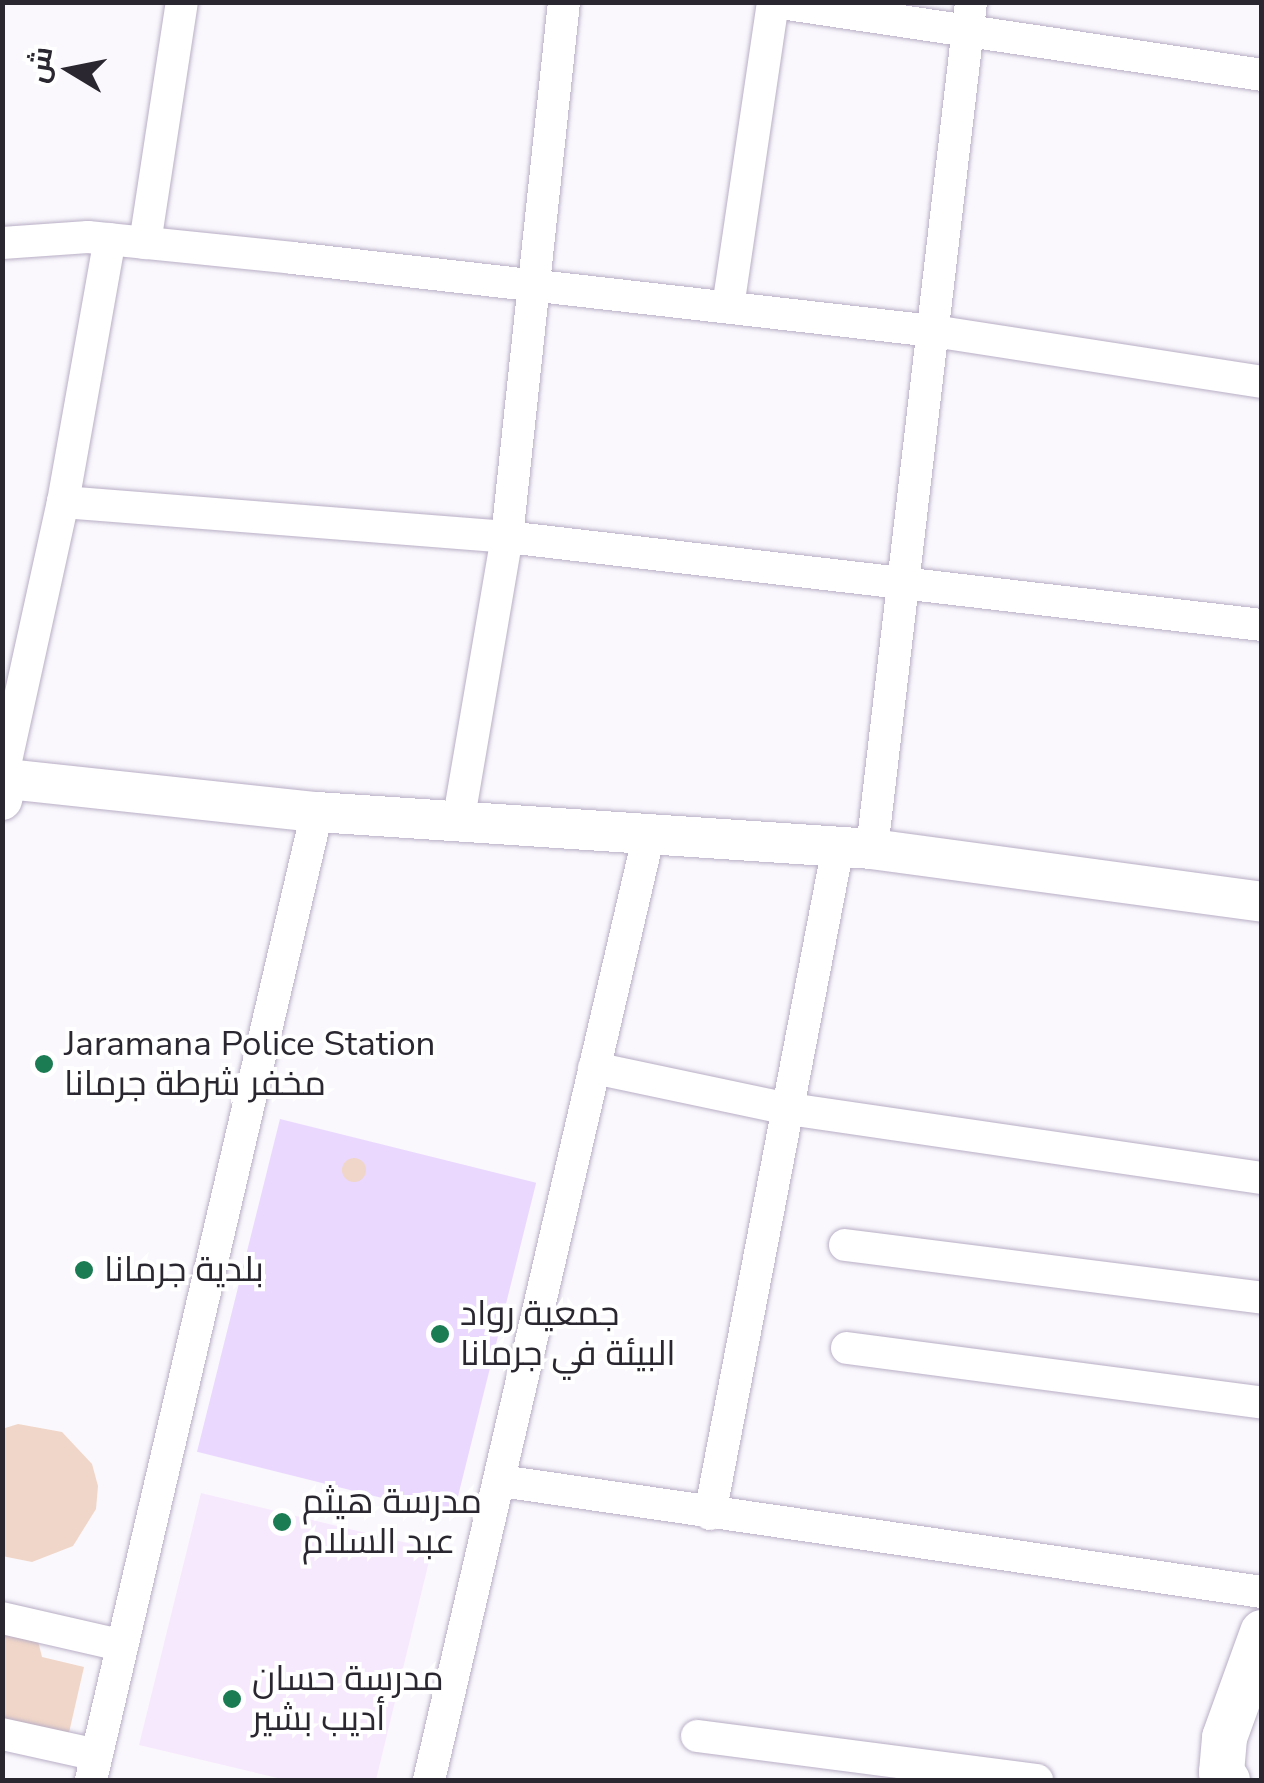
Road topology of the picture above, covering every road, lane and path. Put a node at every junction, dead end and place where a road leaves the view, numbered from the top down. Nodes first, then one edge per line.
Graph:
1 (182, 2) edge
2 (564, 2) edge
3 (774, 2) edge
4 (970, 16) edge
5 (1262, 75) edge
6 (110, 239) junction
7 (144, 242) junction
8 (2, 243) edge
9 (534, 285) junction
10 (728, 307) junction
11 (933, 331) junction
12 (1262, 382) edge
13 (62, 502) junction
14 (506, 537) junction
15 (904, 578) junction
16 (1262, 625) edge
17 (4, 786) edge
18 (318, 812) junction
19 (458, 823) junction
20 (648, 838) junction
21 (855, 848) junction
22 (1262, 902) edge
23 (594, 1068) junction
24 (789, 1109) junction
25 (1262, 1178) edge
26 (845, 1245) dead end
27 (1262, 1298) edge
28 (847, 1348) dead end
29 (1262, 1403) edge
30 (502, 1481) junction
31 (710, 1514) junction
32 (1262, 1592) edge
33 (2, 1618) edge
34 (1262, 1632) edge
35 (120, 1645) junction
36 (2, 1734) edge
37 (696, 1736) dead end
38 (1225, 1759) edge
39 (94, 1768) edge
40 (1262, 1772) edge
41 (430, 1780) edge
42 (1037, 1780) edge
43 (1183, 1780) edge
44 (1248, 1780) edge

1 - 7 street
2 - 9 street
3 - 4 street
3 - 10 street
4 - 5 street
4 - 11 street
6 - 7 street
6 - 8 street
6 - 13 street
7 - 9 street
9 - 10 street
9 - 14 street
10 - 11 street
11 - 12 street
11 - 15 street
13 - 14 street
13 - 17 street
14 - 15 street
14 - 19 street
15 - 16 street
15 - 21 street
17 - 18 street
18 - 19 street
18 - 35 street
19 - 20 street
20 - 21 street
20 - 23 street
21 - 22 street
21 - 24 street
23 - 24 street
23 - 30 street
24 - 25 street
24 - 31 street
26 - 27 street
28 - 29 street
30 - 31 street
30 - 41 street
31 - 32 street
33 - 35 street
34 - 38 main road
35 - 39 street
36 - 39 street
37 - 42 street
38 - 43 main road
40 - 44 main road

